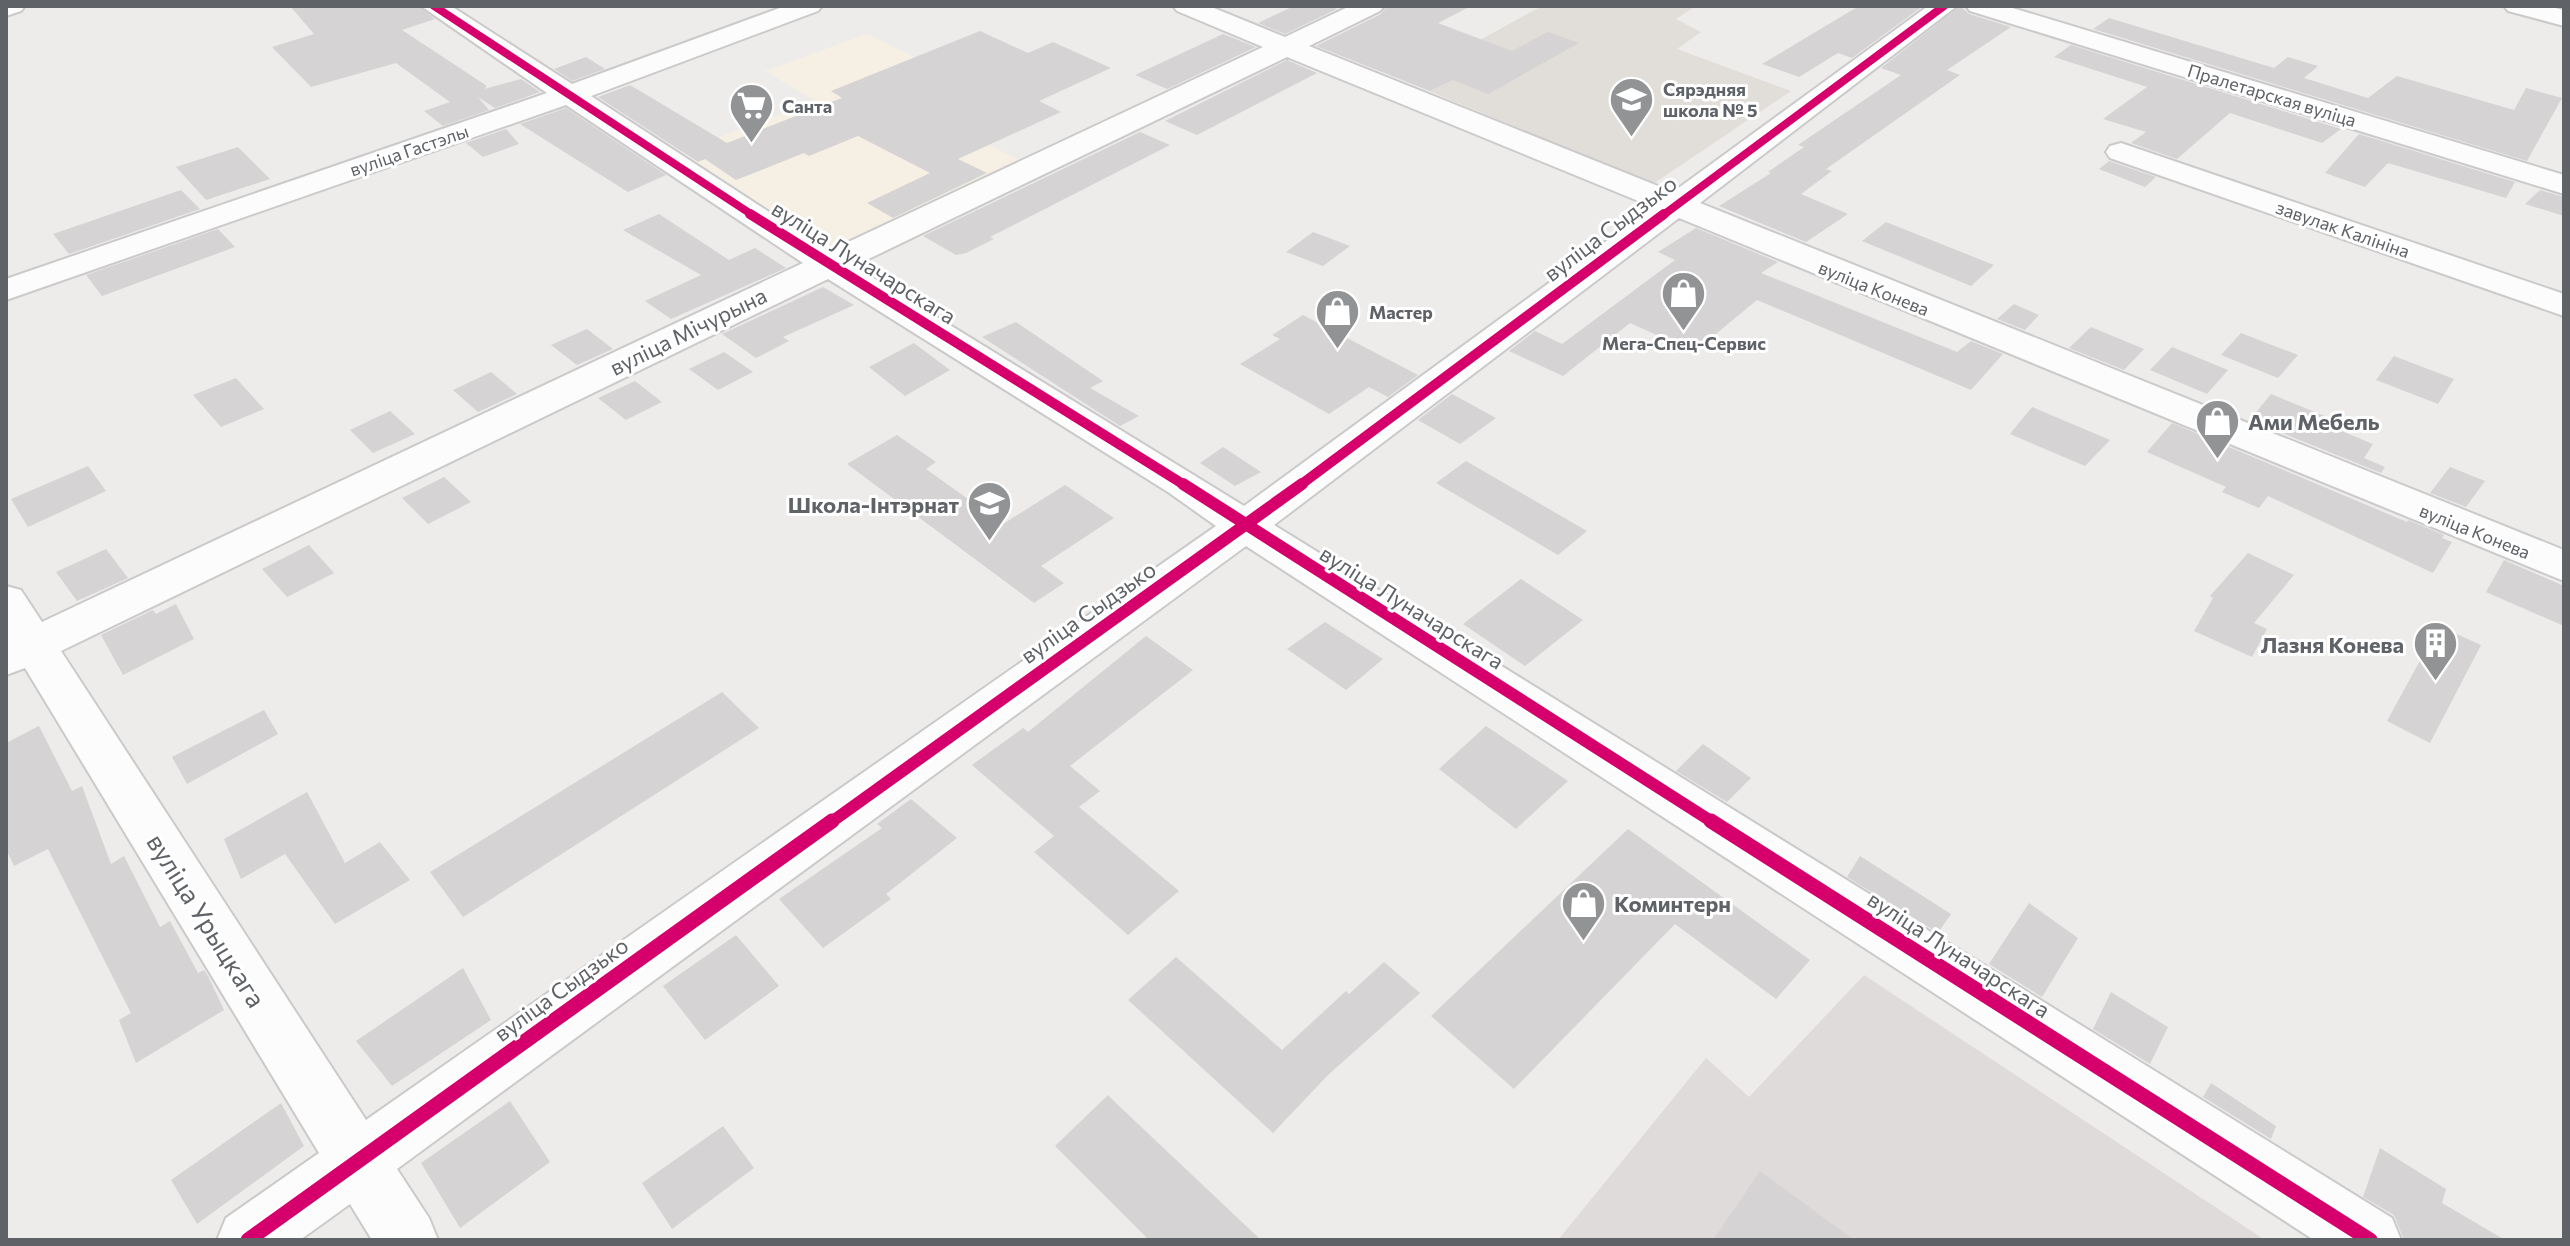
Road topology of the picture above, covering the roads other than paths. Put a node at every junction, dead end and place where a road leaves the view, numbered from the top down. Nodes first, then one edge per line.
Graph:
1 (12, 6) edge
2 (434, 6) edge
3 (809, 6) edge
4 (1186, 6) edge
5 (1371, 6) edge
6 (1944, 6) edge
7 (1979, 6) edge
8 (2517, 6) edge
9 (6, 8) edge
10 (2564, 18) edge
11 (1286, 47) junction
12 (568, 95) junction
13 (2121, 152) dead end
14 (2564, 185) edge
15 (1672, 206) junction
16 (828, 265) junction
17 (6, 290) edge
18 (2564, 306) edge
19 (1245, 526) junction
20 (2564, 566) edge
21 (6, 601) edge
22 (20, 651) edge
23 (356, 1160) junction
24 (248, 1240) edge
25 (407, 1240) edge
26 (2370, 1240) edge

1 - 9 street
2 - 12 street, вуліца Луначарскага
3 - 12 street, вуліца Гастэлы
4 - 11 street, вуліца Конева
5 - 11 street, вуліца Мічурына
6 - 15 street, вуліца Сыдзько
7 - 14 street, Пралетарская вуліца
8 - 10 street
11 - 15 street, вуліца Конева
11 - 16 street, вуліца Мічурына
12 - 16 street, вуліца Луначарскага
12 - 17 street, вуліца Гастэлы
13 - 18 street, завулак Калініна
15 - 19 street, вуліца Сыдзько
15 - 20 street, вуліца Конева
16 - 19 street, вуліца Луначарскага
16 - 22 street, вуліца Мічурына
19 - 23 street, вуліца Сыдзько
19 - 26 street, вуліца Луначарскага
21 - 22 street, вуліца Урыцкага
22 - 23 street, вуліца Урыцкага
23 - 24 street, вуліца Сыдзько
23 - 25 street, вуліца Урыцкага

